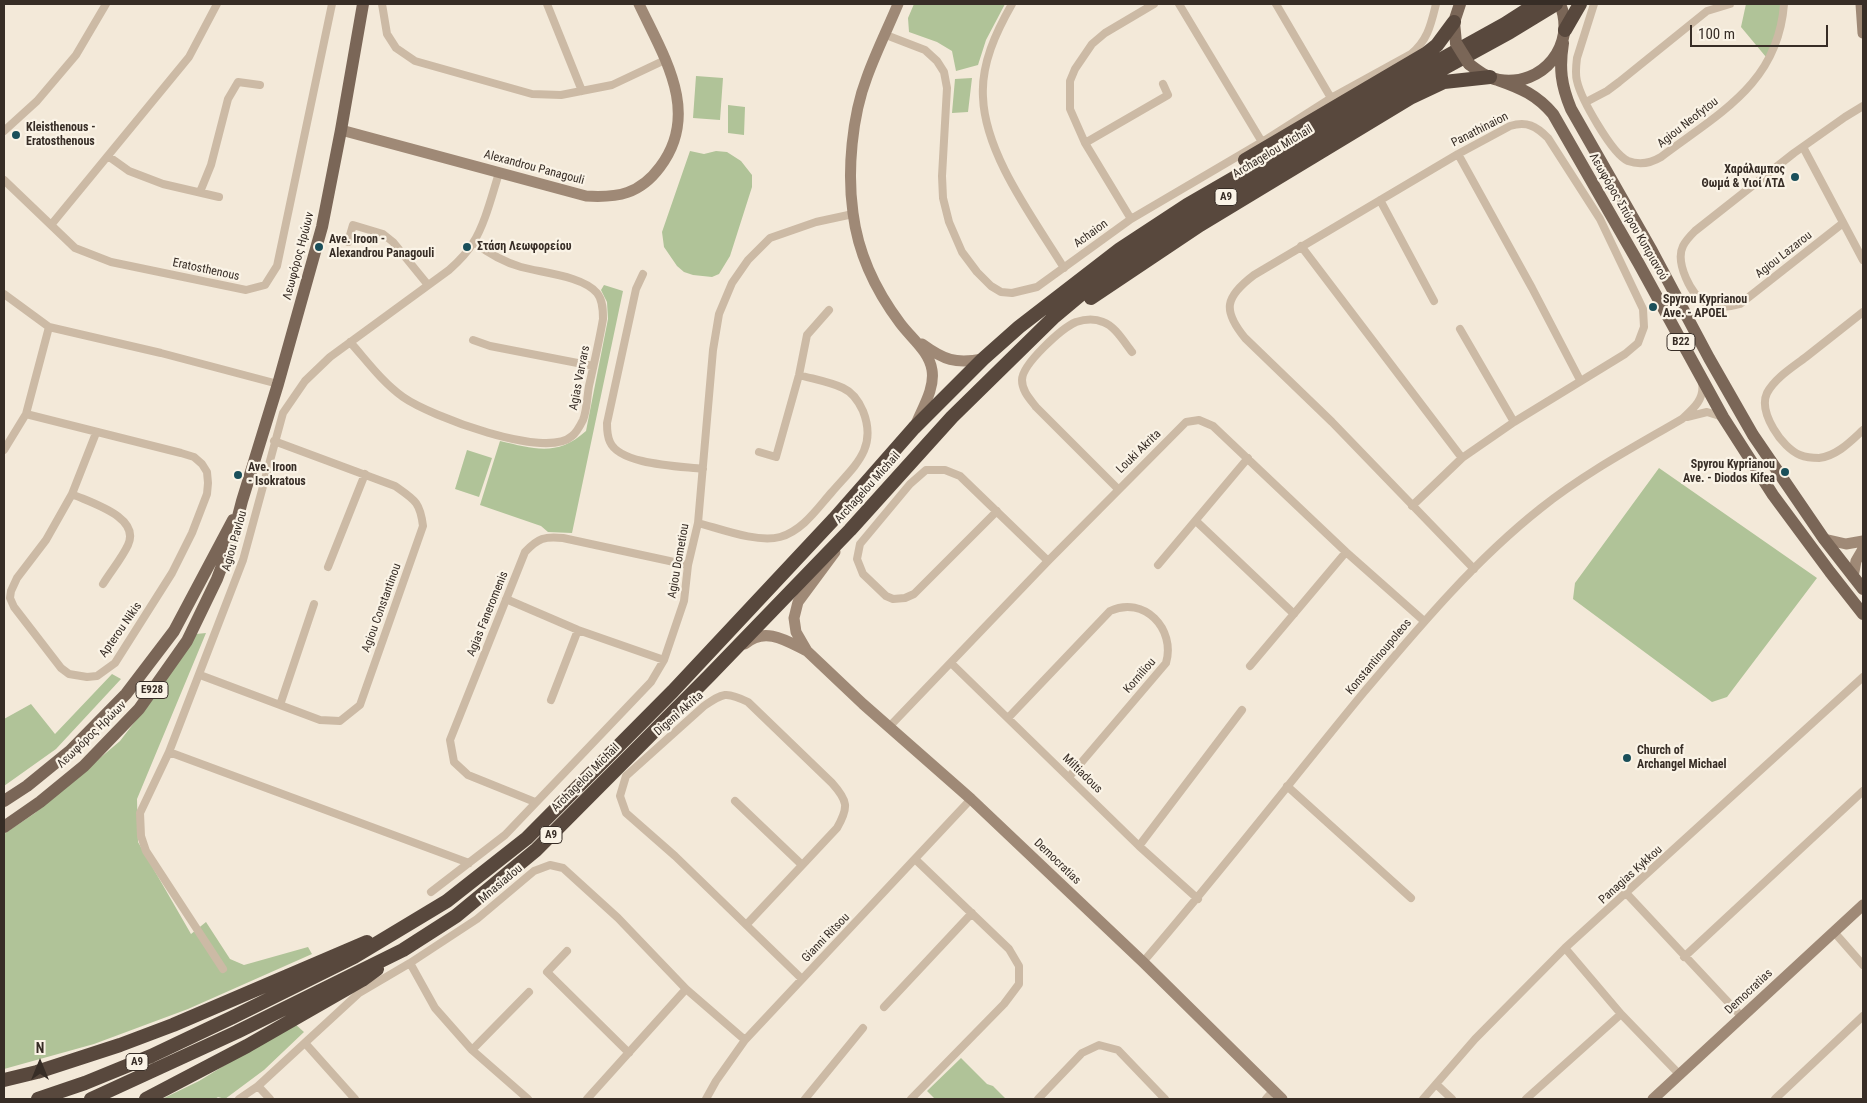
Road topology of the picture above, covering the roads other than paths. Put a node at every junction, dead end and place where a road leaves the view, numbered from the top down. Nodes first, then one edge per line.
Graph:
1 (217, 4) edge
2 (332, 4) edge
3 (363, 4) edge
4 (382, 4) edge
5 (547, 4) edge
6 (639, 4) edge
7 (898, 4) edge
8 (1012, 4) edge
9 (1154, 4) edge
10 (1179, 4) edge
11 (1276, 4) edge
12 (1436, 4) edge
13 (1536, 4) edge
14 (1580, 4) edge
15 (1594, 4) edge
16 (1730, 4) edge
17 (1784, 4) edge
18 (1861, 4) edge
19 (103, 5) edge
20 (1559, 5) edge
21 (1457, 10) edge
22 (1863, 33) edge
23 (886, 34) junction
24 (1564, 36) junction
25 (665, 60) junction
26 (1494, 79) junction
27 (1163, 84) dead end
28 (260, 85) dead end
29 (582, 91) junction
30 (1330, 98) junction
31 (1586, 102) junction
32 (1863, 106) edge
33 (341, 130) junction
34 (4, 131) edge
35 (1262, 142) junction
36 (1085, 143) junction
37 (1803, 147) junction
38 (1458, 154) junction
39 (108, 156) junction
40 (499, 173) junction
41 (4, 180) edge
42 (200, 192) junction
43 (219, 197) dead end
44 (1380, 200) junction
45 (853, 214) junction
46 (1131, 219) junction
47 (1843, 223) junction
48 (51, 225) junction
49 (348, 242) dead end
50 (474, 242) junction
51 (1301, 246) junction
52 (1863, 260) edge
53 (1064, 268) junction
54 (643, 274) dead end
55 (428, 285) junction
56 (4, 294) edge
57 (1434, 302) dead end
58 (829, 310) dead end
59 (1863, 312) edge
60 (49, 326) junction
61 (1019, 328) junction
62 (1460, 330) dead end
63 (911, 335) junction
64 (474, 340) dead end
65 (350, 342) junction
66 (1132, 352) dead end
67 (1016, 354) junction
68 (983, 359) junction
69 (593, 366) junction
70 (799, 375) junction
71 (1701, 379) junction
72 (1580, 380) junction
73 (278, 384) junction
74 (26, 414) junction
75 (1723, 417) junction
76 (1682, 419) junction
77 (1514, 422) junction
78 (914, 428) junction
79 (1863, 430) edge
80 (96, 432) junction
81 (274, 441) junction
82 (4, 450) edge
83 (759, 452) dead end
84 (1248, 458) junction
85 (1462, 458) junction
86 (703, 469) junction
87 (365, 474) junction
88 (1118, 489) junction
89 (72, 494) junction
90 (1412, 506) junction
91 (239, 509) junction
92 (997, 512) junction
93 (1196, 521) junction
94 (698, 523) junction
95 (850, 530) junction
96 (1824, 539) junction
97 (1863, 541) edge
98 (1863, 549) edge
99 (1346, 552) junction
100 (1048, 561) junction
101 (1158, 564) dead end
102 (688, 565) junction
103 (328, 567) dead end
104 (1474, 569) junction
105 (1853, 577) junction
106 (103, 584) dead end
107 (1863, 589) edge
108 (506, 599) junction
109 (314, 604) dead end
110 (1294, 614) junction
111 (1863, 614) edge
112 (1424, 621) junction
113 (578, 630) junction
114 (807, 652) junction
115 (664, 660) junction
116 (724, 662) junction
117 (951, 663) junction
118 (1250, 666) dead end
119 (200, 675) junction
120 (1863, 677) edge
121 (551, 700) dead end
122 (280, 704) junction
123 (1242, 710) dead end
124 (1008, 718) junction
125 (889, 727) junction
126 (169, 752) junction
127 (1069, 777) junction
128 (1287, 786) junction
129 (1863, 792) edge
130 (971, 799) junction
131 (4, 800) edge
132 (735, 801) dead end
133 (534, 802) junction
134 (4, 826) edge
135 (1139, 846) junction
136 (915, 859) junction
137 (468, 863) junction
138 (802, 864) junction
139 (431, 892) dead end
140 (1627, 894) junction
141 (1411, 898) dead end
142 (1198, 899) junction
143 (1863, 905) edge
144 (972, 913) junction
145 (746, 924) junction
146 (399, 931) junction
147 (1834, 932) junction
148 (1565, 948) junction
149 (403, 950) junction
150 (568, 950) dead end
151 (1684, 957) junction
152 (1142, 962) junction
153 (410, 963) junction
154 (1863, 966) edge
155 (223, 969) dead end
156 (802, 979) junction
157 (686, 989) junction
158 (529, 992) dead end
159 (884, 1007) dead end
160 (1621, 1014) junction
161 (1863, 1016) edge
162 (1742, 1017) junction
163 (863, 1028) dead end
164 (745, 1040) junction
165 (305, 1043) junction
166 (472, 1050) junction
167 (629, 1054) junction
168 (1680, 1075) junction
169 (4, 1080) edge
170 (1436, 1084) junction
171 (258, 1086) junction
172 (1157, 1092) junction
173 (1270, 1095) edge
174 (1780, 1098) edge
175 (38, 1099) edge
176 (91, 1099) edge
177 (146, 1099) edge
178 (239, 1099) edge
179 (270, 1099) edge
180 (354, 1099) edge
181 (528, 1099) edge
182 (587, 1099) edge
183 (706, 1099) edge
184 (805, 1099) edge
185 (911, 1099) edge
186 (1038, 1099) edge
187 (1151, 1099) edge
188 (1165, 1099) edge
189 (1282, 1099) edge
190 (1423, 1099) edge
191 (1452, 1099) edge
192 (1526, 1099) edge
193 (1653, 1099) edge

1 - 39 street
2 - 48 street, Eratosthenous
3 - 33 main road, Λεωφόρος Ηρώων / E928
4 - 29 street
5 - 29 street
6 - 25 street, Alexandrou Panagouli
7 - 23 street
8 - 53 street
9 - 36 street
10 - 35 street
11 - 30 street
12 - 30 street, Achaion
13 - 61 highway, Archagelou Michail / A9
14 - 24 highway
15 - 31 street, Agiou Neofytou
16 - 31 street
17 - 31 street, Agiou Neofytou
18 - 22 street
19 - 34 street
20 - 24 main road, B22
20 - 67 highway, Archagelou Michail / A9
21 - 26 main road, B22, bridge
21 - 61 highway
23 - 45 street
23 - 53 street, Achaion
24 - 26 main road
24 - 96 main road, Λεωφόρος Σπύρου Κυπριανού / B22
25 - 29 street
25 - 40 street, Alexandrou Panagouli
26 - 67 highway
26 - 71 main road, Λεωφόρος Σπύρου Κυπριανού / B22
27 - 36 street
28 - 42 street
30 - 35 street, Achaion
32 - 37 street, Agiou Lazarou
33 - 40 street, Alexandrou Panagouli
33 - 73 main road, Λεωφόρος Ηρώων / E928
35 - 46 street, Achaion
36 - 46 street
37 - 47 street
37 - 47 street, Agiou Lazarou
38 - 44 street, Panathinaion
38 - 72 street
38 - 72 street, Panathinaion
39 - 42 street
39 - 48 street
40 - 50 street, Agiou Pavlou
41 - 48 street, Eratosthenous
42 - 43 street
44 - 51 street, Panathinaion
44 - 57 street
45 - 63 street
45 - 86 street, Agiou Dometiou
46 - 53 street, Achaion
47 - 52 street
49 - 55 street
50 - 55 street, Agiou Pavlou
50 - 69 street, Agias Varvars
51 - 85 street
51 - 90 street, Panathinaion
54 - 86 street
55 - 65 street, Agiou Pavlou
56 - 60 street
58 - 70 street
59 - 79 street
60 - 73 street
60 - 74 street
61 - 68 highway, Archagelou Michail / A9
62 - 77 street
63 - 68 street
63 - 78 street
64 - 69 street
65 - 69 street, Agias Varvars
65 - 81 street, Agiou Pavlou
66 - 88 street
67 - 95 highway, Archagelou Michail / A9
68 - 78 highway, Archagelou Michail / A9
70 - 83 street
70 - 94 street
71 - 75 main road, Λεωφόρος Σπύρου Κυπριανού / B22
71 - 76 street, Konstantinoupoleos
72 - 77 street, Panathinaion
73 - 91 main road, Λεωφόρος Ηρώων / E928
74 - 80 street, Apterou Nikis
74 - 82 street
75 - 76 street, Konstantinoupoleos
75 - 111 main road, Λεωφόρος Σπύρου Κυπριανού / B22
76 - 104 street, Konstantinoupoleos
77 - 85 street, Panathinaion
78 - 146 highway, Archagelou Michail / A9
80 - 89 street, Apterou Nikis
80 - 89 street, Apterou Nikis
81 - 87 street, Agiou Constantinou
81 - 119 street, Agiou Pavlou
84 - 88 street, Louki Akrita
84 - 93 street
84 - 99 street, Louki Akrita
85 - 90 street, Panathinaion
86 - 94 street, Agiou Dometiou
87 - 103 street
87 - 122 street, Agiou Constantinou
88 - 100 street, Louki Akrita
89 - 106 street
90 - 104 street, Panathinaion
91 - 131 main road, Λεωφόρος Ηρώων / E928
91 - 134 main road, Λεωφόρος Ηρώων / E928
92 - 92 street
92 - 100 street
93 - 101 street
93 - 110 street
94 - 102 street, Agiou Dometiou
95 - 114 street, Democratias
95 - 116 highway, Archagelou Michail / A9
96 - 97 street
96 - 105 main road, Λεωφόρος Σπύρου Κυπριανού / B22
98 - 105 street
99 - 110 street
99 - 112 street, Louki Akrita
100 - 117 street, Louki Akrita
102 - 108 street, Agias Faneromenis
102 - 115 street, Agiou Dometiou
104 - 112 street, Konstantinoupoleos
105 - 107 main road, Λεωφόρος Σπύρου Κυπριανού / B22
108 - 113 street
108 - 133 street, Agias Faneromenis
109 - 122 street
110 - 118 street
112 - 128 street, Konstantinoupoleos
113 - 115 street
113 - 121 street
114 - 116 street, Democratias
114 - 125 street, Democratias
115 - 133 street, Agiou Dometiou
116 - 149 highway, Archagelou Michail / A9
117 - 124 street, Miltiadous
117 - 125 street, Louki Akrita
119 - 122 street, Agiou Constantinou
119 - 126 street, Agiou Pavlou
120 - 140 street, Panagias Kykkou
123 - 135 street
124 - 127 street, Miltiadous
124 - 127 street, Korniliou
125 - 130 street, Democratias
126 - 137 street
126 - 155 street, Agiou Pavlou
127 - 135 street, Miltiadous
128 - 141 street
128 - 142 street, Konstantinoupoleos
129 - 151 street
130 - 136 street, Gianni Ritsou
130 - 152 street, Democratias
132 - 138 street
133 - 137 street, Agiou Dometiou
135 - 142 street, Miltiadous
136 - 144 street
136 - 156 street, Gianni Ritsou
137 - 139 street, Agiou Dometiou
138 - 145 street, Digeni Akrita
138 - 145 street, Digeni Akrita
140 - 148 street, Panagias Kykkou
140 - 151 street
142 - 152 street, Konstantinoupoleos
143 - 147 street, Democratias
144 - 159 street
144 - 185 street
145 - 156 street, Digeni Akrita
146 - 169 highway
146 - 175 highway, Archagelou Michail / A9
147 - 154 street
147 - 162 street, Democratias
148 - 160 street
148 - 170 street, Panagias Kykkou
149 - 176 highway, Archagelou Michail / A9
149 - 177 highway
150 - 167 street
151 - 162 street
152 - 173 street, Democratias
153 - 157 street, Mnasiadou
153 - 165 street, Mnasiadou
153 - 166 street
156 - 164 street, Gianni Ritsou
157 - 164 street, Mnasiadou
157 - 167 street
158 - 166 street
160 - 168 street
160 - 192 street
161 - 174 street
162 - 168 street, Democratias
163 - 184 street
164 - 183 street, Gianni Ritsou
165 - 171 street, Mnasiadou
165 - 180 street
166 - 181 street
167 - 182 street
168 - 193 street, Democratias
170 - 190 street, Panagias Kykkou
170 - 191 street
171 - 178 street, Mnasiadou
171 - 179 street
172 - 186 street
172 - 187 street
172 - 188 street
173 - 189 street, Democratias

